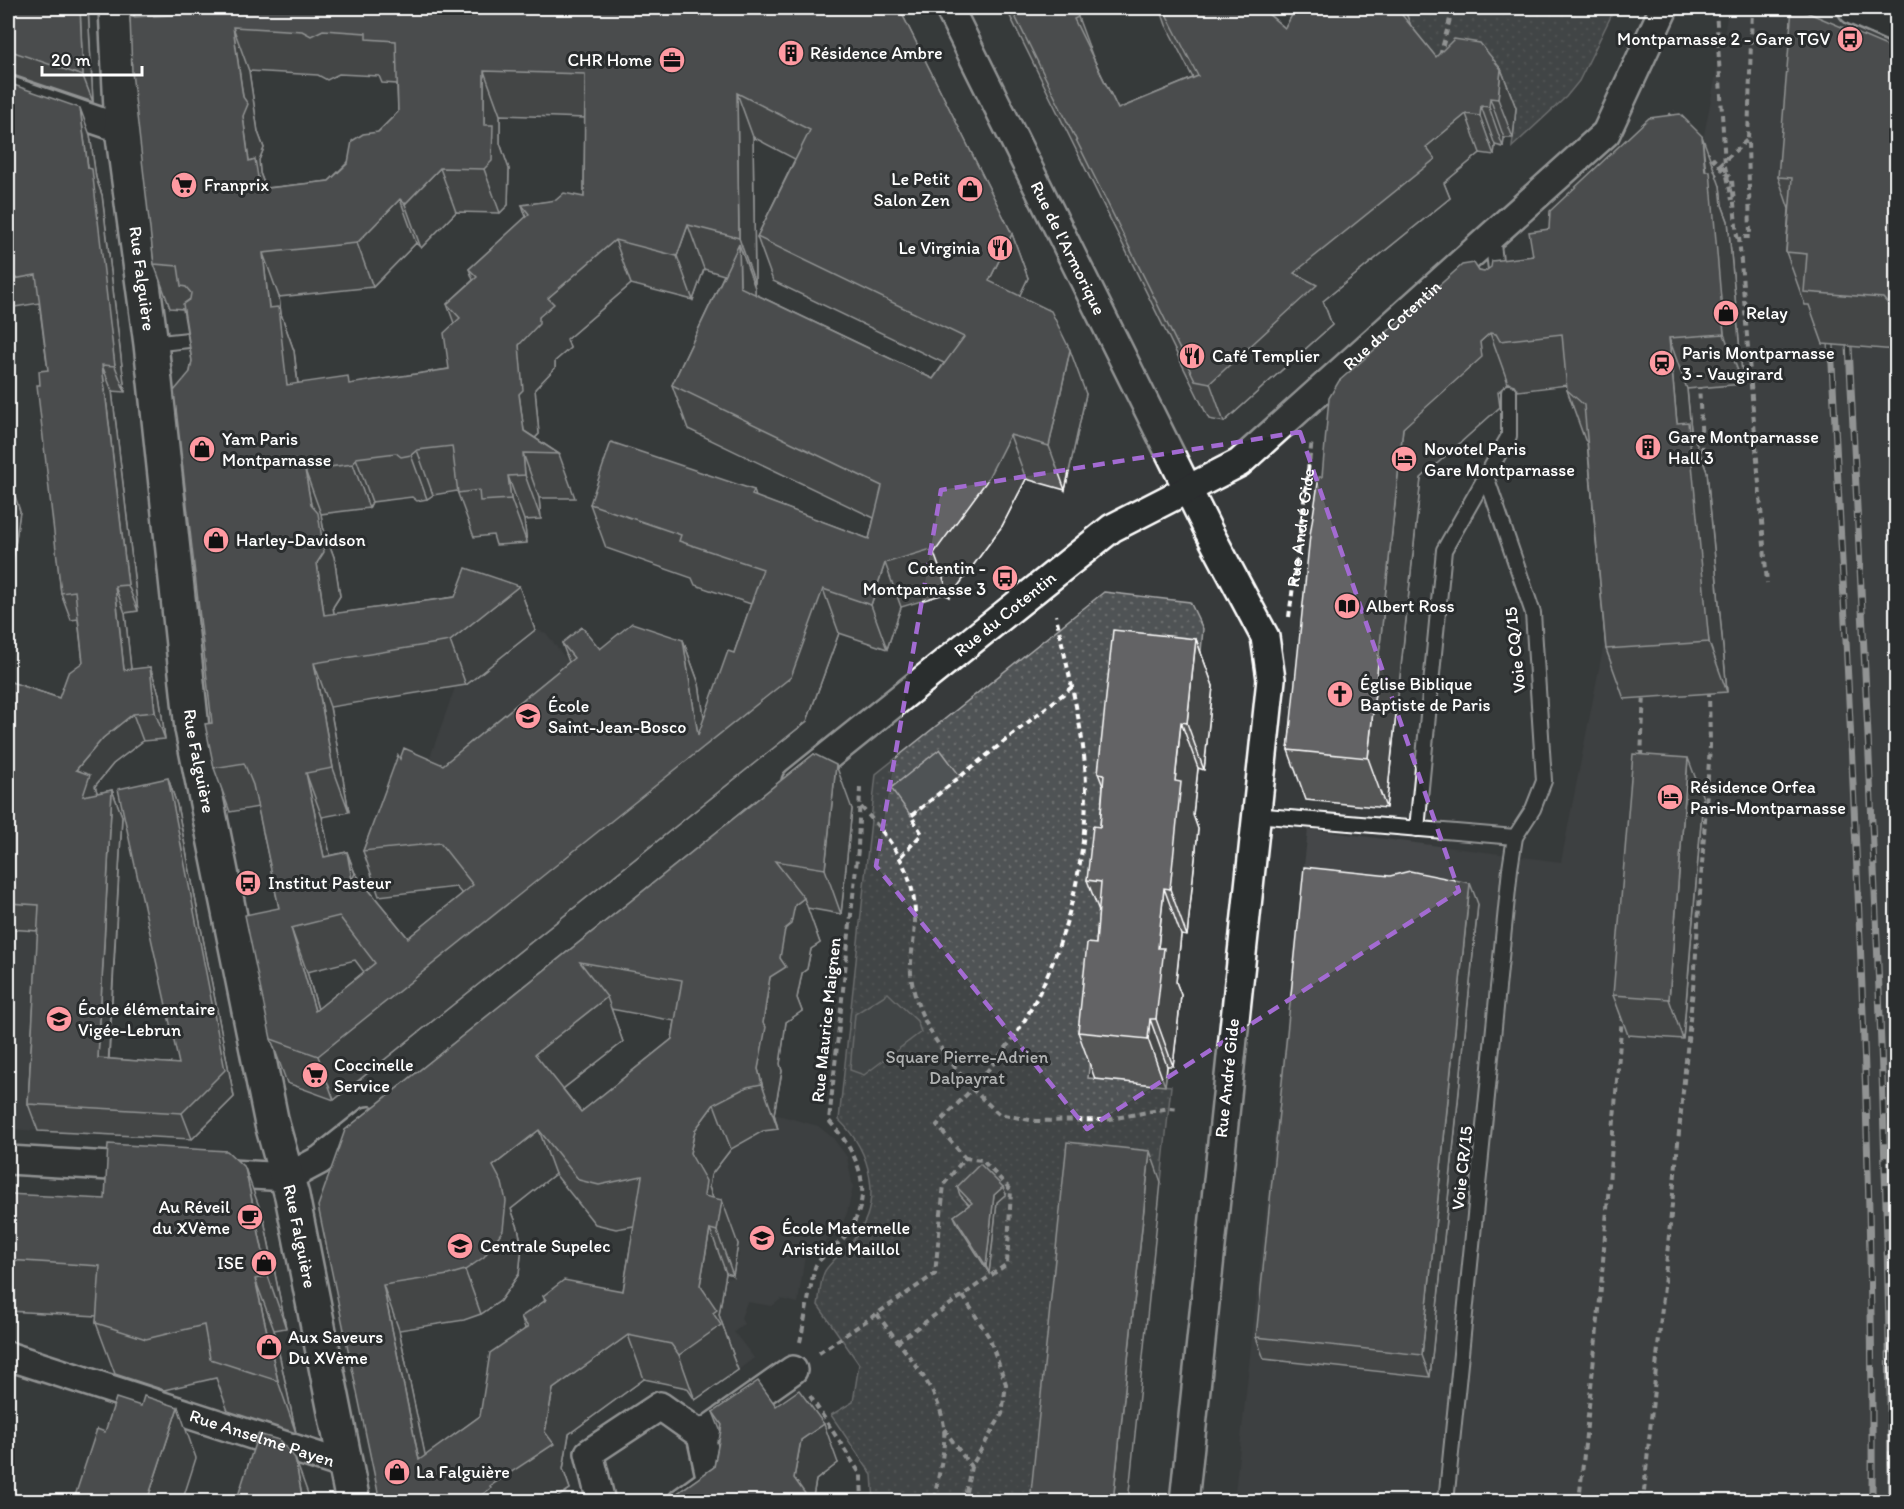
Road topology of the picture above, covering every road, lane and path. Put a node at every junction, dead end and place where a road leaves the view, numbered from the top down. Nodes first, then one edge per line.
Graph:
1 (116, 8) edge
2 (949, 8) edge
3 (1454, 8) edge
4 (1664, 8) edge
5 (1716, 8) edge
6 (1752, 8) edge
7 (1855, 8) edge
8 (1896, 26) edge
9 (1438, 65) edge
10 (8, 90) edge
11 (1676, 111) dead end
12 (1660, 124) edge
13 (122, 129) junction
14 (1748, 140) junction
15 (1699, 153) edge
16 (1723, 166) junction
17 (1709, 177) edge
18 (1492, 236) junction
19 (1499, 291) edge
20 (198, 339) edge
21 (151, 344) junction
22 (1699, 380) edge
23 (1509, 392) edge
24 (1311, 446) dead end
25 (1703, 472) dead end
26 (1487, 479) junction
27 (1189, 489) junction
28 (1767, 583) dead end
29 (1290, 609) dead end
30 (1056, 615) dead end
31 (1269, 654) joint
32 (1709, 678) edge
33 (1072, 686) junction
34 (1644, 691) edge
35 (1640, 769) edge
36 (860, 787) dead end
37 (775, 799) edge
38 (861, 807) junction
39 (1255, 815) junction
40 (1417, 829) junction
41 (1515, 837) junction
42 (901, 856) junction
43 (1622, 1015) edge
44 (972, 1089) junction
45 (385, 1108) edge
46 (1180, 1109) dead end
47 (965, 1158) junction
48 (8, 1160) edge
49 (288, 1177) junction
50 (963, 1296) junction
51 (877, 1314) junction
52 (897, 1342) junction
53 (8, 1356) edge
54 (793, 1370) junction
55 (944, 1428) junction
56 (701, 1435) junction
57 (345, 1465) junction
58 (971, 1467) junction
59 (353, 1502) edge
60 (601, 1502) edge
61 (682, 1502) edge
62 (862, 1502) edge
63 (934, 1502) edge
64 (964, 1502) edge
65 (1184, 1502) edge
66 (1442, 1502) edge
67 (1579, 1502) edge
68 (1643, 1502) edge

1 - 13 street, Rue Falguière
2 - 27 street, Rue de l'Armorique
3 - 9 path
4 - 18 street, Rue du Cotentin
5 - 16 path
6 - 14 path
7 - 8 street
10 - 13 street
11 - 12 path
13 - 21 street, Rue Falguière
14 - 16 path
14 - 16 path
15 - 16 path
16 - 17 path
16 - 28 path
18 - 19 lane
18 - 27 street, Rue du Cotentin
20 - 21 lane
21 - 49 street, Rue Falguière
22 - 25 path
23 - 26 lane
24 - 29 path, Rue André Gide
26 - 40 lane
26 - 41 lane, Voie CQ/15
27 - 31 street, Rue de l'Armorique
27 - 37 street, Rue du Cotentin
30 - 33 path
31 - 39 street, Rue André Gide
32 - 68 path
33 - 42 path
33 - 44 path
34 - 35 path
36 - 38 path, Rue Maurice Maignen
38 - 42 path
38 - 54 path, Rue Maurice Maignen
39 - 40 lane
39 - 65 street, Rue André Gide
40 - 41 lane
41 - 66 lane, Voie CR/15
42 - 44 path
43 - 67 path
44 - 46 path
44 - 47 path
45 - 49 street
47 - 50 path
47 - 51 path
48 - 49 street
49 - 57 street, Rue Falguière
50 - 52 path
50 - 58 path
51 - 52 path
51 - 54 path
52 - 55 path
53 - 57 street, Rue Anselme Payen
54 - 56 street
54 - 62 path
55 - 58 path
55 - 63 path
56 - 60 street
56 - 61 street
57 - 59 street, Rue Falguière
58 - 64 path

